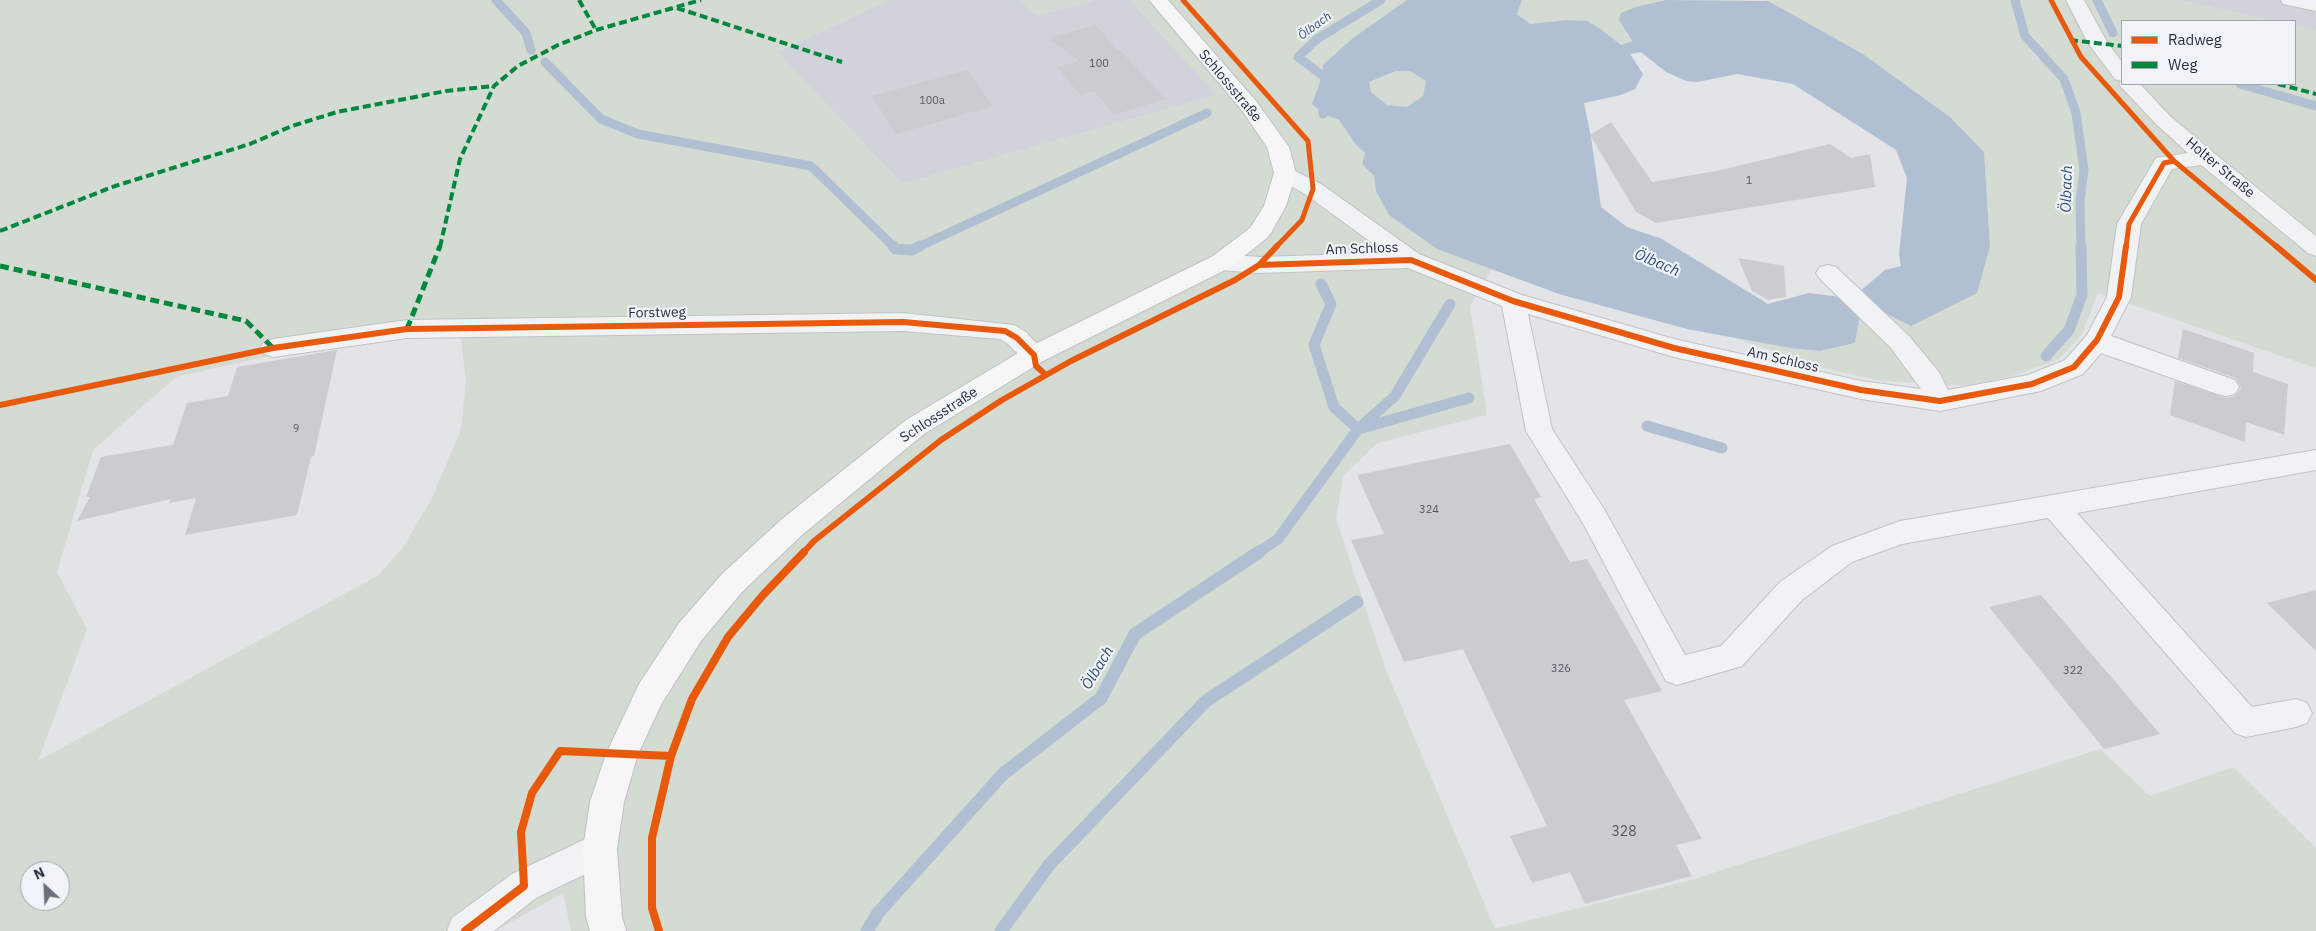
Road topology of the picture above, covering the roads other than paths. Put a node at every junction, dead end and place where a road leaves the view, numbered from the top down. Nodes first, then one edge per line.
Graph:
1 (1158, 0) edge
2 (2075, 0) edge
3 (2290, 0) edge
4 (2316, 6) edge
5 (2121, 74) edge
6 (2130, 85) edge
7 (2206, 158) junction
8 (1285, 173) junction
9 (2316, 248) edge
10 (1411, 260) junction
11 (1221, 262) junction
12 (1828, 273) dead end
13 (1513, 301) junction
14 (2097, 340) junction
15 (273, 348) dead end
16 (1034, 355) junction
17 (2226, 387) dead end
18 (1940, 402) junction
19 (2316, 460) edge
20 (2053, 505) junction
21 (2296, 713) dead end
22 (600, 849) junction
23 (465, 931) edge
24 (608, 931) edge

1 - 8 main road, Schlossstraße
2 - 5 street
3 - 4 street
6 - 7 street, Holter Straße
7 - 9 street, Holter Straße
7 - 14 street, Am Schloss
8 - 10 street, Am Schloss
8 - 11 main road, Schlossstraße
10 - 11 street, Am Schloss
10 - 13 street, Am Schloss
11 - 16 main road, Schlossstraße
12 - 18 street
13 - 18 street, Am Schloss
13 - 20 street
14 - 17 street
14 - 18 street, Am Schloss
15 - 16 street, Forstweg
16 - 22 main road, Schlossstraße
19 - 20 street
20 - 21 street
22 - 23 street
22 - 24 main road, Schlossstraße

